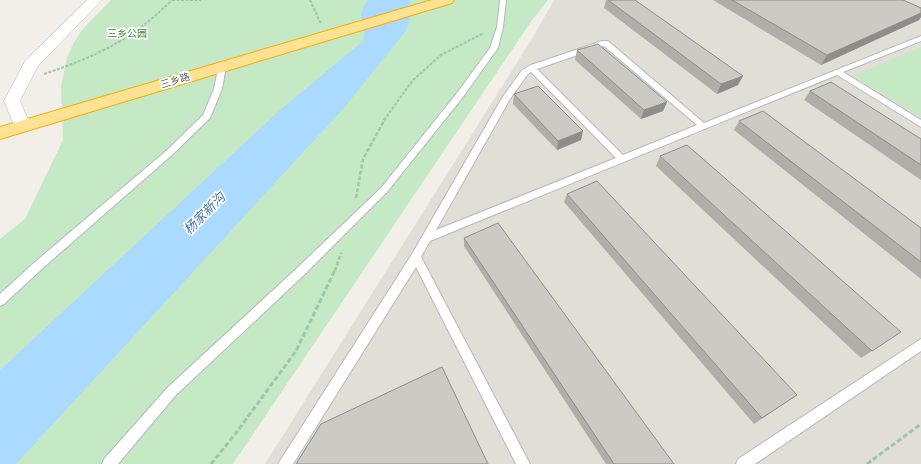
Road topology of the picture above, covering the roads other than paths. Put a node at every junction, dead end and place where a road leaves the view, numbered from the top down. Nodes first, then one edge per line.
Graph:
1 (95, 0) edge
2 (447, 0) edge
3 (503, 0) edge
4 (921, 38) edge
5 (222, 66) junction
6 (532, 68) junction
7 (837, 72) junction
8 (921, 124) edge
9 (22, 126) junction
10 (704, 127) junction
11 (0, 133) edge
12 (622, 160) junction
13 (427, 238) junction
14 (416, 257) junction
15 (0, 301) edge
16 (921, 344) edge
17 (109, 464) edge
18 (286, 464) edge
19 (523, 464) edge
20 (743, 464) edge

1 - 9 street
2 - 5 highway, 三乡路
3 - 17 lane
4 - 7 lane
5 - 9 highway, 三乡路
5 - 15 lane
6 - 10 lane
6 - 12 lane
6 - 13 lane
7 - 8 lane
7 - 10 lane
9 - 11 highway, 三乡路
10 - 12 lane
12 - 13 lane
13 - 14 lane
14 - 18 lane
14 - 19 lane
16 - 20 lane

